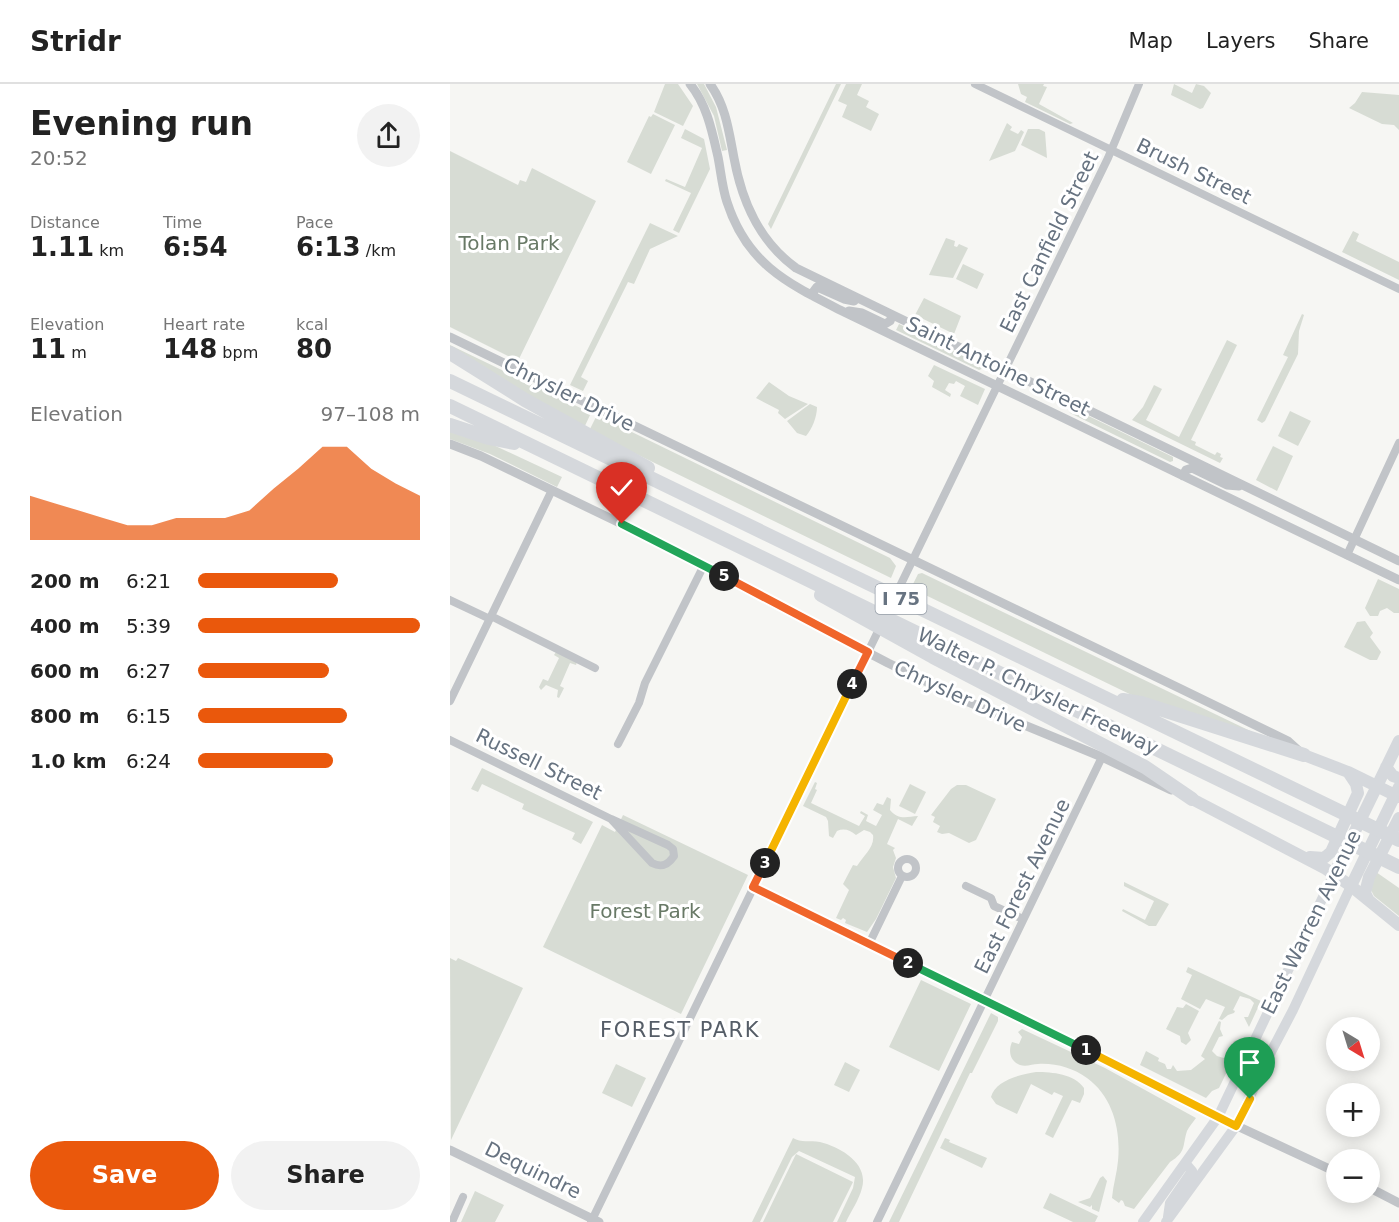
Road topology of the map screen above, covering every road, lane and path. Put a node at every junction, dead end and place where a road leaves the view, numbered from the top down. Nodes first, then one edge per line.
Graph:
1 (690, 84) edge
2 (710, 84) edge
3 (975, 84) edge
4 (1139, 84) edge
5 (1112, 150) junction
6 (734, 159) junction
7 (719, 161) junction
8 (770, 244) junction
9 (758, 257) junction
10 (1399, 289) edge
11 (811, 295) junction
12 (869, 304) junction
13 (840, 310) junction
14 (892, 316) junction
15 (450, 337) edge
16 (450, 353) edge
17 (1005, 370) junction
18 (450, 381) edge
19 (998, 385) junction
20 (1069, 401) junction
21 (450, 406) edge
22 (1061, 417) junction
23 (450, 425) edge
24 (1399, 443) edge
25 (450, 444) edge
26 (533, 446) junction
27 (1180, 455) junction
28 (1165, 467) junction
29 (1183, 476) junction
30 (1247, 487) junction
31 (552, 490) junction
32 (1217, 492) junction
33 (697, 501) junction
34 (1277, 502) junction
35 (1354, 539) junction
36 (1347, 555) junction
37 (913, 560) junction
38 (1399, 561) edge
39 (704, 565) junction
40 (780, 565) junction
41 (1399, 580) edge
42 (450, 600) edge
43 (490, 618) junction
44 (868, 652) junction
45 (595, 668) dead end
46 (1106, 697) junction
47 (450, 701) edge
48 (450, 740) edge
49 (1399, 741) edge
50 (618, 744) dead end
51 (1305, 755) junction
52 (1102, 757) junction
53 (1386, 767) junction
54 (1348, 772) junction
55 (1399, 778) edge
56 (1377, 786) junction
57 (1398, 793) edge
58 (1192, 799) junction
59 (1362, 802) junction
60 (1394, 817) edge
61 (611, 819) junction
62 (1399, 840) edge
63 (1303, 856) junction
64 (1336, 856) junction
65 (1383, 859) junction
66 (1399, 867) edge
67 (1364, 873) junction
68 (1334, 874) junction
69 (902, 876) dead end
70 (1399, 878) edge
71 (966, 886) dead end
72 (1351, 886) junction
73 (753, 887) junction
74 (1368, 899) junction
75 (1321, 902) junction
76 (1338, 912) junction
77 (1023, 919) junction
78 (1399, 926) edge
79 (869, 944) junction
80 (986, 1000) junction
81 (1268, 1013) junction
82 (1271, 1052) junction
83 (1218, 1117) junction
84 (1236, 1126) junction
85 (450, 1150) edge
86 (1186, 1164) junction
87 (1326, 1167) edge
88 (1380, 1193) edge
89 (463, 1197) dead end
90 (1399, 1203) edge
91 (594, 1221) edge
92 (1167, 1221) edge
93 (452, 1222) edge
94 (877, 1222) edge
95 (1143, 1222) edge

1 - 7 street, Saint Antoine Street
2 - 6 street, Saint Antoine Street
3 - 5 street, Brush Street
4 - 5 street, East Canfield Street
5 - 10 street, Brush Street
5 - 17 street, East Canfield Street
6 - 7 street
6 - 8 street, Saint Antoine Street
7 - 9 street, Saint Antoine Street
8 - 9 street
8 - 12 street, Saint Antoine Street
9 - 11 street, Saint Antoine Street
11 - 12 street
11 - 13 street, Saint Antoine Street
12 - 14 street, Saint Antoine Street
13 - 14 street
13 - 19 street, Saint Antoine Street
14 - 17 street, Saint Antoine Street
15 - 37 street, Chrysler Drive
16 - 33 highway
17 - 19 street, East Canfield Street
17 - 20 street, Saint Antoine Street
18 - 33 highway, Walter P. Chrysler Freeway / I 75
19 - 22 street, Saint Antoine Street
19 - 37 street, East Canfield Street
20 - 22 street
20 - 27 street, Saint Antoine Street
21 - 26 highway, Walter P. Chrysler Freeway / I 75
22 - 28 street, Saint Antoine Street
23 - 26 highway
24 - 35 street
25 - 31 street, Chrysler Drive
26 - 40 highway, Walter P. Chrysler Freeway / I 75
27 - 28 street
27 - 30 street, Saint Antoine Street
28 - 29 street, Saint Antoine Street
29 - 30 street
29 - 32 street, Saint Antoine Street
30 - 34 street, Saint Antoine Street
31 - 39 street, Chrysler Drive
31 - 43 street
32 - 34 street
32 - 36 street, Saint Antoine Street
33 - 46 highway, Walter P. Chrysler Freeway / I 75
34 - 35 street, Saint Antoine Street
35 - 36 street
35 - 38 street, Saint Antoine Street
36 - 41 street, Saint Antoine Street
37 - 44 street, East Canfield Street
37 - 51 street, Chrysler Drive
39 - 44 street, Chrysler Drive
39 - 50 street
40 - 58 highway
40 - 65 highway, Walter P. Chrysler Freeway / I 75
42 - 43 street
43 - 45 street
43 - 47 street
44 - 52 street, Chrysler Drive
44 - 73 street, East Canfield Street
46 - 51 highway
46 - 62 highway, Walter P. Chrysler Freeway / I 75
48 - 61 street, Russell Street
49 - 53 main road, East Warren Avenue
51 - 54 main road, Chrysler Drive
52 - 58 street, Chrysler Drive
52 - 77 street, East Forest Avenue
53 - 55 main road
53 - 56 main road, East Warren Avenue
54 - 56 main road, Chrysler Drive
54 - 59 main road
56 - 57 main road, Chrysler Drive
56 - 59 main road, East Warren Avenue
57 - 60 main road, East Warren Avenue
58 - 63 main road, Chrysler Drive
59 - 64 main road, East Warren Avenue
60 - 67 main road, East Warren Avenue
61 - 61 street, Russell Street
63 - 64 main road
63 - 68 main road, Chrysler Drive
64 - 68 main road, East Warren Avenue
65 - 66 highway, Walter P. Chrysler Freeway / I 75
65 - 70 highway
67 - 72 main road, East Warren Avenue
67 - 74 main road
68 - 72 main road, Chrysler Drive
68 - 75 main road, East Warren Avenue
69 - 79 street
71 - 77 street
72 - 74 main road, Chrysler Drive
72 - 76 main road, East Warren Avenue
73 - 79 street
73 - 91 street, East Canfield Street
74 - 78 main road, Chrysler Drive
75 - 76 main road
75 - 81 main road, East Warren Avenue
76 - 82 main road, East Warren Avenue
77 - 80 street, East Forest Avenue
79 - 80 street
80 - 83 street
80 - 94 street, East Forest Avenue
81 - 82 main road
81 - 83 main road, East Warren Avenue
82 - 84 main road, East Warren Avenue
83 - 84 street
83 - 86 main road, East Warren Avenue
84 - 87 street
84 - 92 main road, East Warren Avenue
85 - 91 street, Dequindre
86 - 92 main road
86 - 95 main road, East Warren Avenue
88 - 90 street
89 - 93 street

